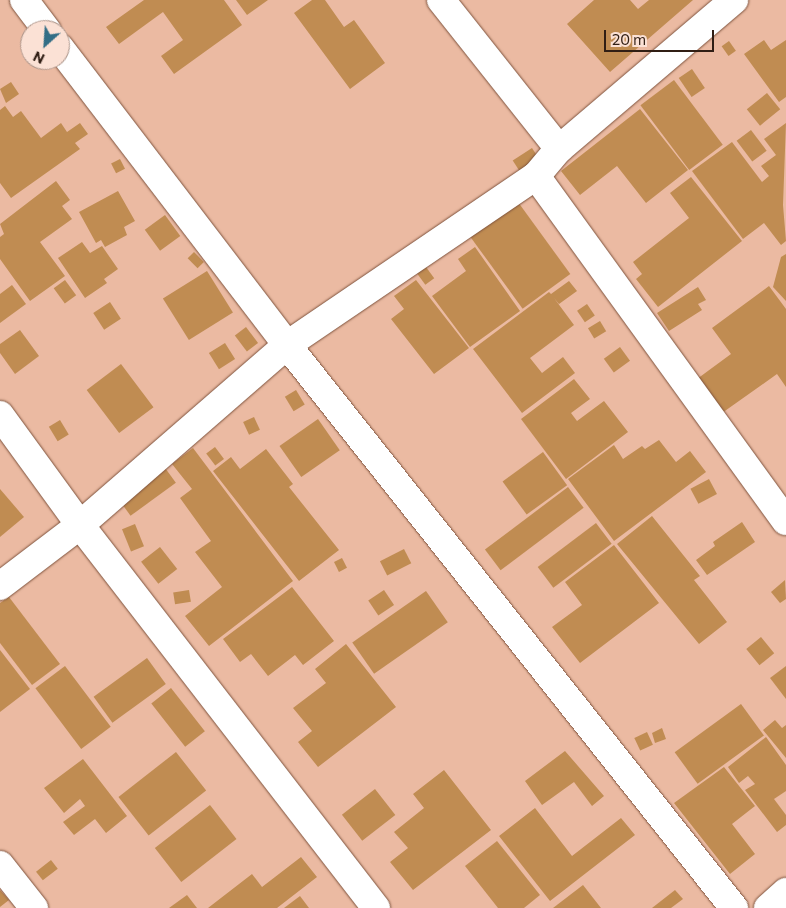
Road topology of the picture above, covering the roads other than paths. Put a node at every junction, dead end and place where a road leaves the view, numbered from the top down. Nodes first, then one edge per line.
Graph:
1 (24, 0) edge
2 (441, 0) edge
3 (734, 0) edge
4 (39, 20) edge
5 (70, 61) edge
6 (558, 149) junction
7 (536, 176) junction
8 (287, 345) junction
9 (0, 415) edge
10 (786, 521) edge
11 (80, 525) junction
12 (0, 586) edge
13 (0, 865) edge
14 (786, 892) edge
15 (34, 908) edge
16 (376, 908) edge
17 (734, 908) edge
18 (768, 908) edge

1 - 4 street
2 - 6 street
3 - 6 street
5 - 8 street
6 - 7 street
7 - 8 street
7 - 10 street
8 - 11 street
8 - 17 street
9 - 11 street
11 - 12 street
11 - 16 street
13 - 15 street
14 - 18 street

